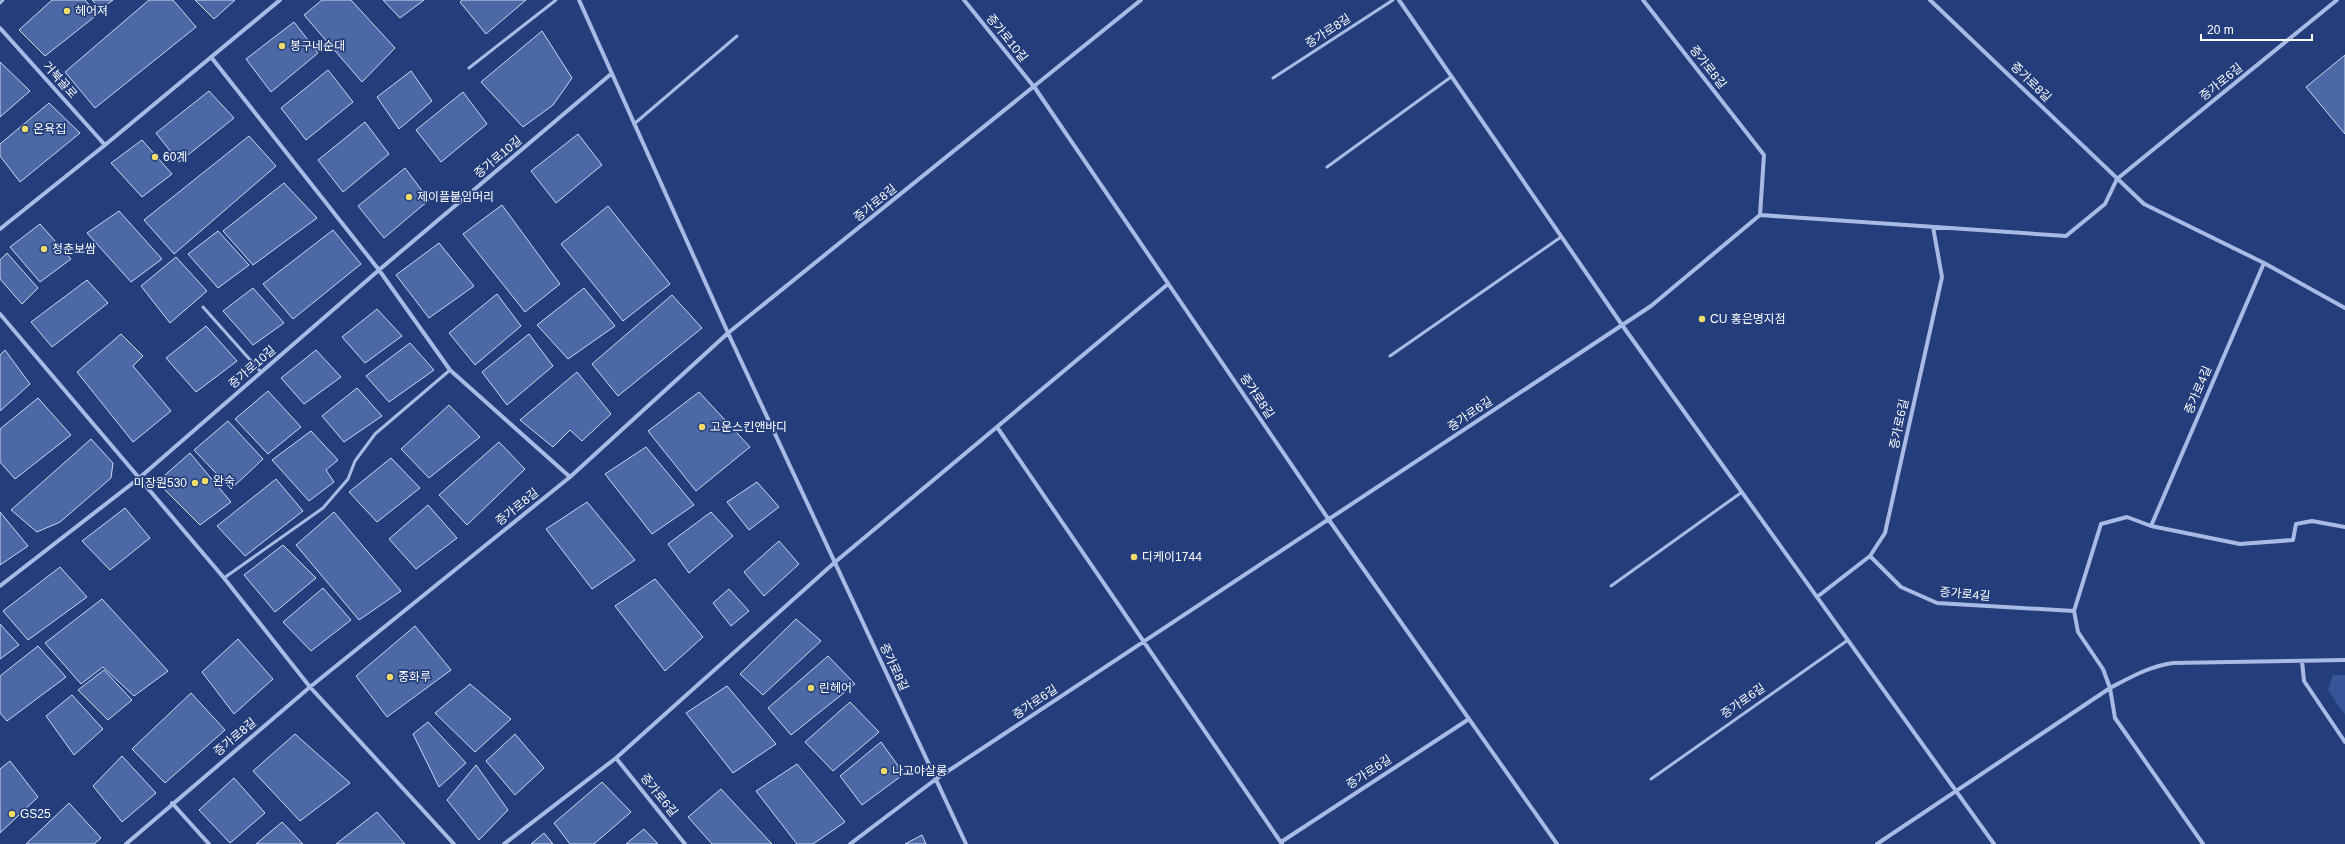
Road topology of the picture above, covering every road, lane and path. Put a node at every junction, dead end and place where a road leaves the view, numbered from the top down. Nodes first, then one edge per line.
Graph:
1 (3, 0) edge
2 (280, 0) edge
3 (556, 0) edge
4 (578, 0) edge
5 (964, 0) edge
6 (1141, 0) edge
7 (1393, 0) edge
8 (1399, 0) edge
9 (1643, 0) edge
10 (1930, 0) edge
11 (2337, 0) edge
12 (0, 3) edge
13 (0, 28) edge
14 (737, 36) dead end
15 (211, 57) junction
16 (469, 68) dead end
17 (611, 74) junction
18 (1451, 77) junction
19 (1273, 78) dead end
20 (1035, 88) junction
21 (634, 124) junction
22 (105, 145) junction
23 (1327, 167) dead end
24 (2117, 179) junction
25 (1760, 215) junction
26 (1933, 227) junction
27 (0, 229) edge
28 (1561, 237) junction
29 (2264, 263) junction
30 (379, 270) junction
31 (1168, 284) junction
32 (203, 307) dead end
33 (2345, 308) edge
34 (0, 314) edge
35 (1622, 325) junction
36 (728, 333) junction
37 (1390, 356) dead end
38 (450, 370) junction
39 (261, 372) junction
40 (997, 427) junction
41 (570, 477) junction
42 (138, 479) junction
43 (1742, 492) junction
44 (1328, 520) junction
45 (2151, 526) junction
46 (2345, 527) edge
47 (1870, 556) junction
48 (834, 563) junction
49 (224, 578) junction
50 (0, 586) edge
51 (1611, 586) dead end
52 (1817, 597) junction
53 (2074, 611) junction
54 (1848, 640) junction
55 (1145, 641) junction
56 (2345, 660) edge
57 (2302, 661) junction
58 (310, 687) junction
59 (2110, 688) junction
60 (1469, 719) junction
61 (2345, 742) edge
62 (616, 758) junction
63 (936, 779) junction
64 (1651, 779) dead end
65 (1956, 791) junction
66 (172, 803) junction
67 (1282, 843) edge
68 (126, 844) edge
69 (209, 844) edge
70 (454, 844) edge
71 (504, 844) edge
72 (685, 844) edge
73 (850, 844) edge
74 (966, 844) edge
75 (1557, 844) edge
76 (1877, 844) edge
77 (1994, 844) edge
78 (2203, 844) edge

1 - 12 lane
2 - 15 street
3 - 16 lane
4 - 17 street
5 - 20 street, 증가로10길
6 - 20 street, 증가로8길
7 - 19 lane, 증가로8길
8 - 18 street
9 - 25 street, 증가로8길
10 - 24 street, 증가로8길
11 - 24 street, 증가로6길
13 - 22 street, 거북골로
14 - 21 lane
15 - 22 street
15 - 30 street
17 - 21 street
17 - 30 street, 증가로10길
18 - 23 lane
18 - 28 street
20 - 31 street, 증가로8길
20 - 36 street, 증가로8길
21 - 36 street
22 - 27 street
24 - 26 street, 증가로6길
24 - 29 street
25 - 26 street, 증가로6길
25 - 35 street, 증가로6길
26 - 47 street, 증가로6길
28 - 35 street
28 - 37 lane
29 - 33 street
29 - 45 street, 증가로4길
30 - 38 street
30 - 39 street, 증가로10길
31 - 40 street
31 - 44 street, 증가로8길
32 - 39 lane
34 - 42 street
35 - 43 street
35 - 44 street, 증가로6길
36 - 41 street, 증가로8길
36 - 48 street, 증가로8길
38 - 41 street
38 - 49 lane
39 - 42 street, 증가로10길
40 - 48 street
40 - 55 street
41 - 58 street, 증가로8길
42 - 49 street
42 - 50 street, 증가로10길
43 - 51 lane
43 - 52 street
44 - 55 street, 증가로6길
44 - 60 street
45 - 46 street
45 - 53 street
47 - 52 street, 증가로6길
47 - 53 street, 증가로4길
48 - 62 street
48 - 63 street, 증가로8길
49 - 58 street
52 - 54 street
53 - 59 street
54 - 64 lane, 증가로6길
54 - 65 street
55 - 63 street, 증가로6길
55 - 67 street, 증가로6길
56 - 57 street
57 - 59 street
57 - 61 street
58 - 66 street, 증가로8길
58 - 70 street
59 - 65 street
59 - 78 street
60 - 67 street, 증가로6길
60 - 75 street
62 - 71 street
62 - 72 street, 증가로6길
63 - 73 street, 증가로6길
63 - 74 street
65 - 76 street
65 - 77 street
66 - 68 street, 증가로8길
66 - 69 street

